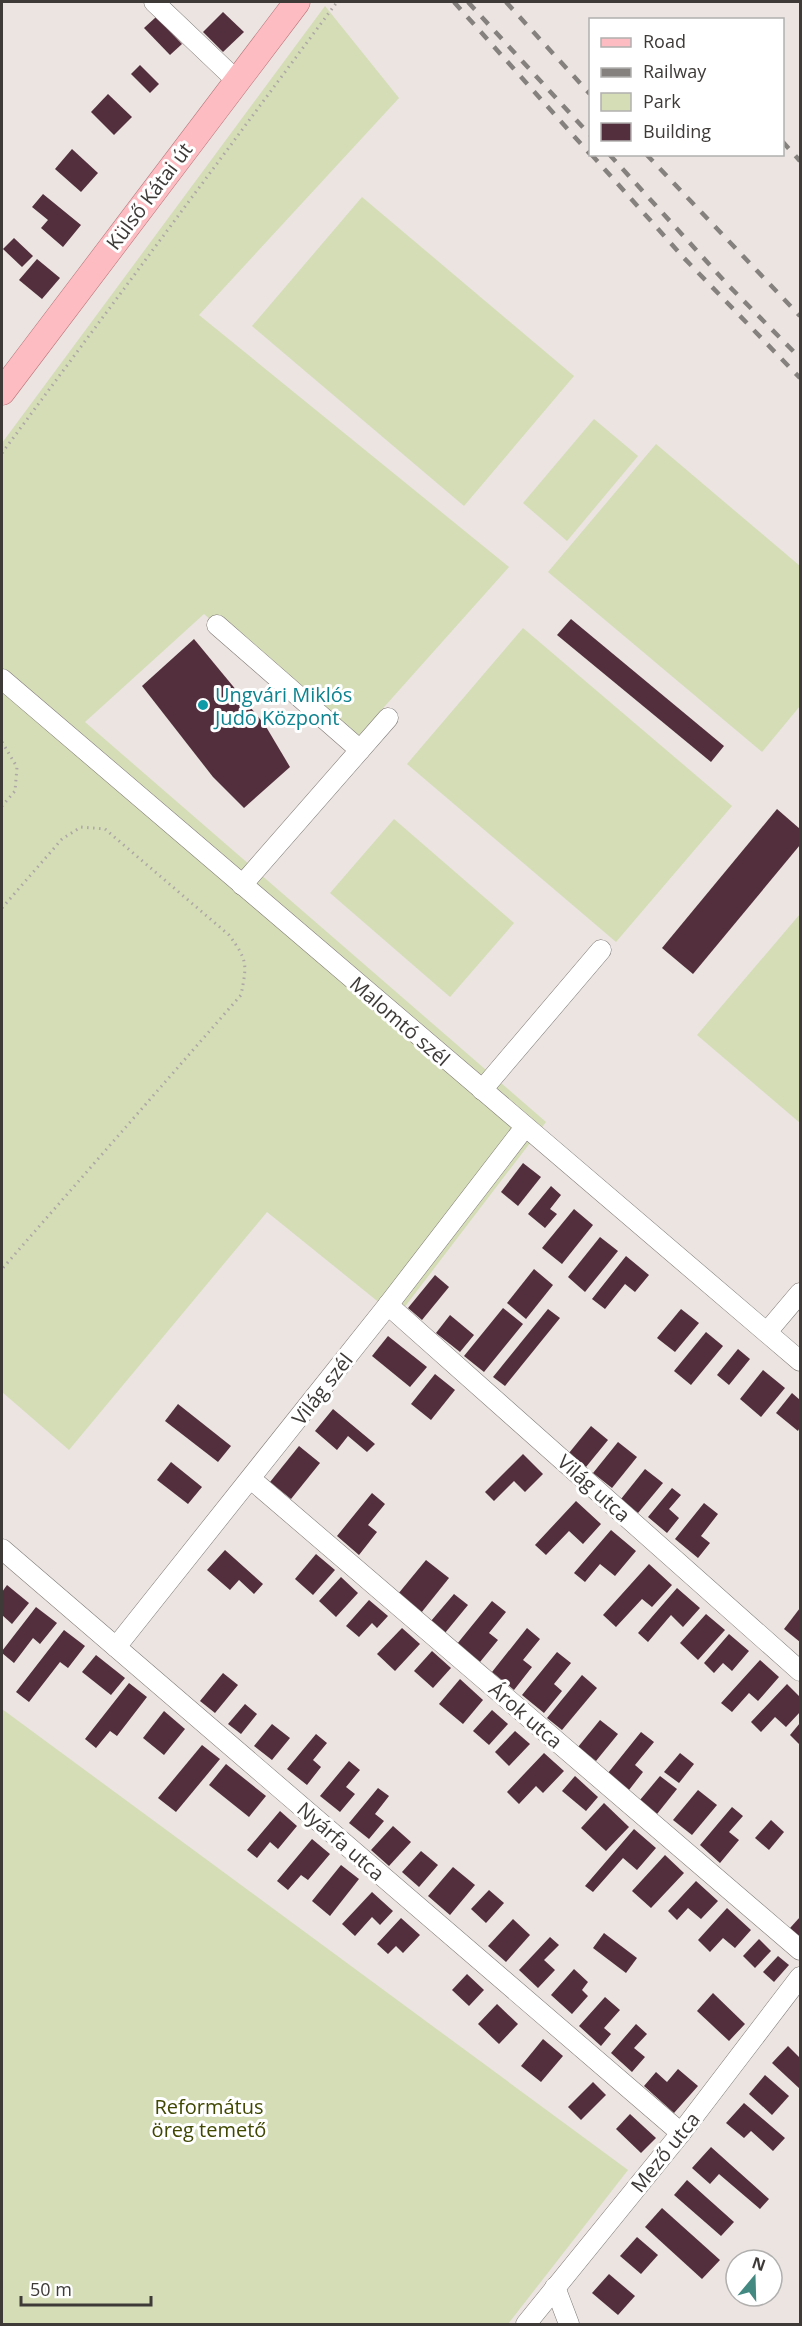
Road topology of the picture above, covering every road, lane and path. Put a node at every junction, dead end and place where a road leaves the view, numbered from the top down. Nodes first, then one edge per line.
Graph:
1 (154, 2) edge
2 (297, 2) edge
3 (337, 2) edge
4 (236, 80) junction
5 (2, 392) edge
6 (2, 453) edge
7 (217, 625) dead end
8 (2, 679) edge
9 (388, 718) dead end
10 (2, 742) edge
11 (360, 750) junction
12 (2, 806) edge
13 (242, 885) junction
14 (2, 909) edge
15 (601, 950) dead end
16 (482, 1090) junction
17 (525, 1127) junction
18 (2, 1269) edge
19 (801, 1293) edge
20 (388, 1305) junction
21 (767, 1332) junction
22 (801, 1361) edge
23 (251, 1479) junction
24 (2, 1549) edge
25 (116, 1647) junction
26 (801, 1671) edge
27 (801, 1950) edge
28 (801, 1977) edge
29 (681, 2133) junction
30 (555, 2288) junction
31 (526, 2325) edge
32 (569, 2325) edge

1 - 4 street
2 - 4 main road, Külső Kátai út
3 - 6 path
4 - 5 main road, Külső Kátai út
7 - 11 street
8 - 13 street, Malomtó szél
9 - 11 street
10 - 12 path
11 - 13 street
13 - 16 street, Malomtó szél
14 - 18 path
15 - 16 street
16 - 17 street, Malomtó szél
17 - 20 street, Világ szél
17 - 21 street, Malomtó szél
19 - 21 street
20 - 23 street, Világ szél
20 - 26 street, Világ utca
21 - 22 street, Malomtó szél
23 - 25 street, Világ szél
23 - 27 street, Árok utca
24 - 25 street, Nyárfa utca
25 - 29 street, Nyárfa utca
28 - 29 street, Mező utca
29 - 30 street, Mező utca
30 - 31 street, Mező utca
30 - 32 street

